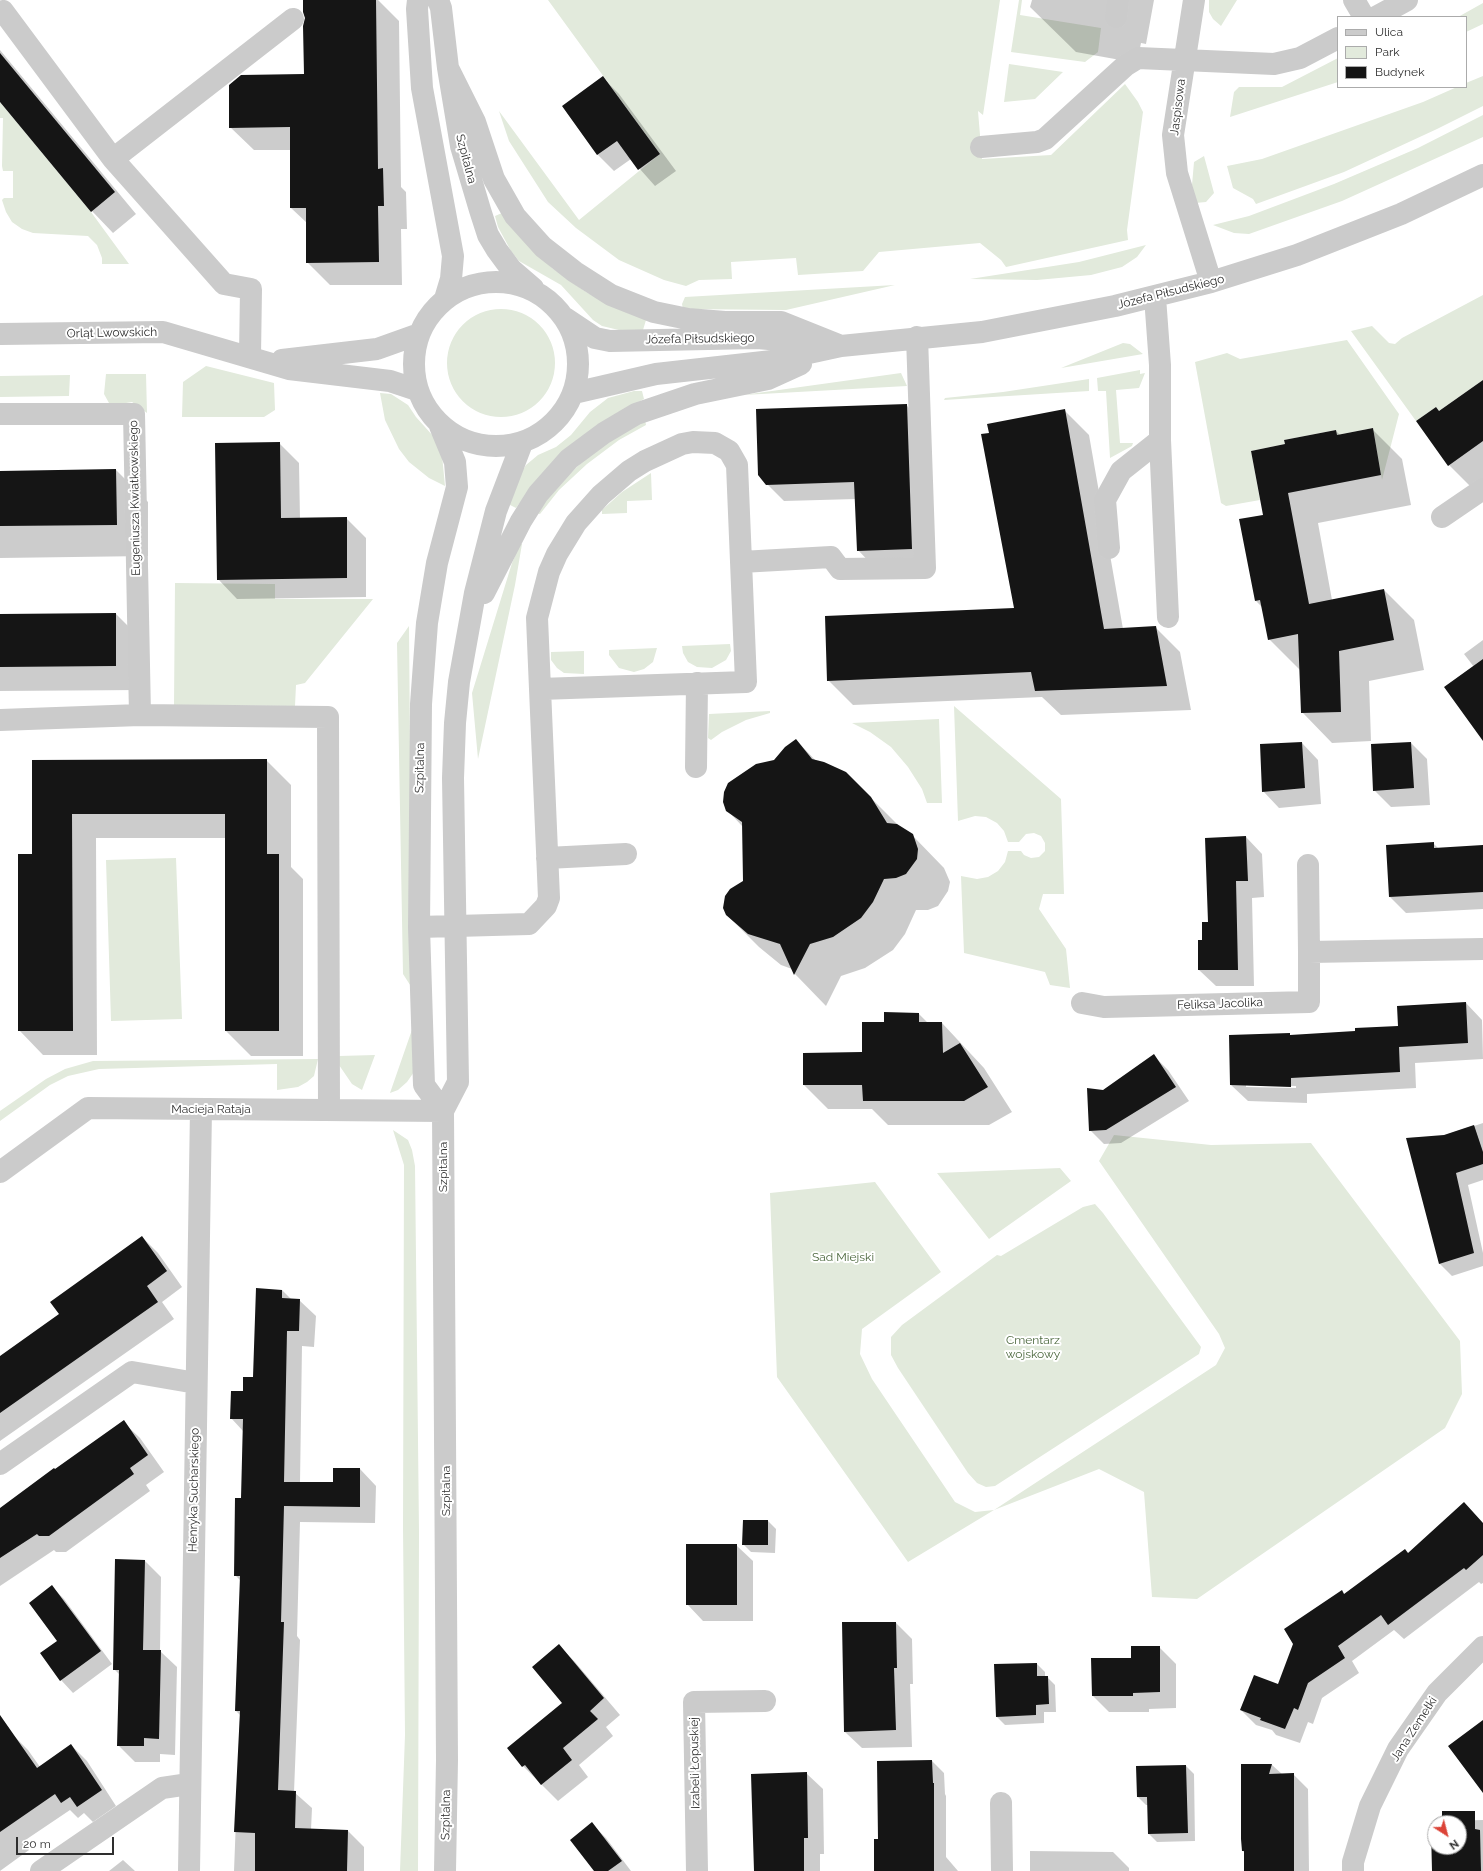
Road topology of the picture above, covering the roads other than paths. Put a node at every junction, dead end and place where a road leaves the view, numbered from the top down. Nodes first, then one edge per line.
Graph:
1 (418, 0) edge
2 (438, 0) edge
3 (1194, 0) edge
4 (1354, 0) edge
5 (1407, 0) edge
6 (3, 11) dead end
7 (1363, 16) edge
8 (1378, 16) edge
9 (293, 19) dead end
10 (1337, 39) edge
11 (1184, 60) junction
12 (448, 68) junction
13 (981, 147) dead end
14 (114, 159) junction
15 (1483, 175) edge
16 (1211, 282) junction
17 (543, 296) junction
18 (1155, 297) junction
19 (445, 299) junction
20 (564, 317) junction
21 (0, 334) edge
22 (419, 334) junction
23 (917, 337) junction
24 (841, 346) junction
25 (258, 359) junction
26 (417, 390) junction
27 (574, 393) junction
28 (0, 414) edge
29 (440, 426) junction
30 (1160, 440) junction
31 (522, 443) junction
32 (1483, 489) edge
33 (1442, 517) dead end
34 (1108, 548) dead end
35 (741, 562) junction
36 (1168, 617) dead end
37 (468, 624) junction
38 (697, 683) junction
39 (540, 689) junction
40 (140, 715) junction
41 (0, 720) edge
42 (696, 767) dead end
43 (626, 854) dead end
44 (547, 858) junction
45 (1308, 865) dead end
46 (456, 926) junction
47 (419, 927) junction
48 (1483, 948) edge
49 (1308, 952) junction
50 (1082, 1003) dead end
51 (201, 1109) junction
52 (329, 1109) junction
53 (443, 1111) junction
54 (0, 1172) edge
55 (196, 1383) junction
56 (0, 1464) edge
57 (1483, 1647) edge
58 (765, 1701) dead end
59 (189, 1784) junction
60 (1001, 1803) dead end
61 (41, 1871) edge
62 (189, 1871) edge
63 (445, 1871) edge
64 (697, 1871) edge
65 (1002, 1871) edge
66 (1353, 1871) edge

1 - 19 street
2 - 12 street, Szpitalna
3 - 11 street, Jaspisowa
4 - 7 street
5 - 8 street
6 - 14 street
9 - 14 street
10 - 11 street
11 - 13 street
11 - 16 street, Jaspisowa
12 - 17 street, Szpitalna
12 - 24 street
14 - 25 street
15 - 16 street, Józefa Piłsudskiego
16 - 18 street, Józefa Piłsudskiego
17 - 19 street
17 - 20 street
18 - 23 street, Józefa Piłsudskiego
18 - 30 street
19 - 22 street
20 - 24 street, Józefa Piłsudskiego
20 - 27 street
21 - 25 street, Orląt Lwowskich
22 - 25 street, Orląt Lwowskich
22 - 26 street
23 - 24 street, Józefa Piłsudskiego
23 - 35 street
24 - 27 street, Józefa Piłsudskiego
24 - 37 street
25 - 26 street, Orląt Lwowskich
26 - 29 street
27 - 31 street
28 - 40 street, Eugeniusza Kwiatkowskiego
29 - 31 street
29 - 47 street, Szpitalna
30 - 34 street
30 - 36 street
31 - 37 street, Szpitalna
32 - 33 street
35 - 38 street
35 - 39 street
37 - 46 street, Szpitalna
38 - 39 street
38 - 42 street
39 - 44 street
40 - 41 street
40 - 52 street
43 - 44 street
44 - 46 street
45 - 49 street, Feliksa Jacolika
46 - 47 street
46 - 53 street, Szpitalna
47 - 53 street, Szpitalna
48 - 49 street
49 - 50 street, Feliksa Jacolika
51 - 52 street, Macieja Rataja
51 - 54 street, Macieja Rataja
51 - 55 street, Henryka Sucharskiego
52 - 53 street, Macieja Rataja
53 - 63 street, Szpitalna
55 - 56 street
55 - 59 street, Henryka Sucharskiego
57 - 66 street, Jana Zemełki
58 - 64 street, Izabeli Łopuskiej
59 - 61 street
59 - 62 street, Henryka Sucharskiego
60 - 65 street

